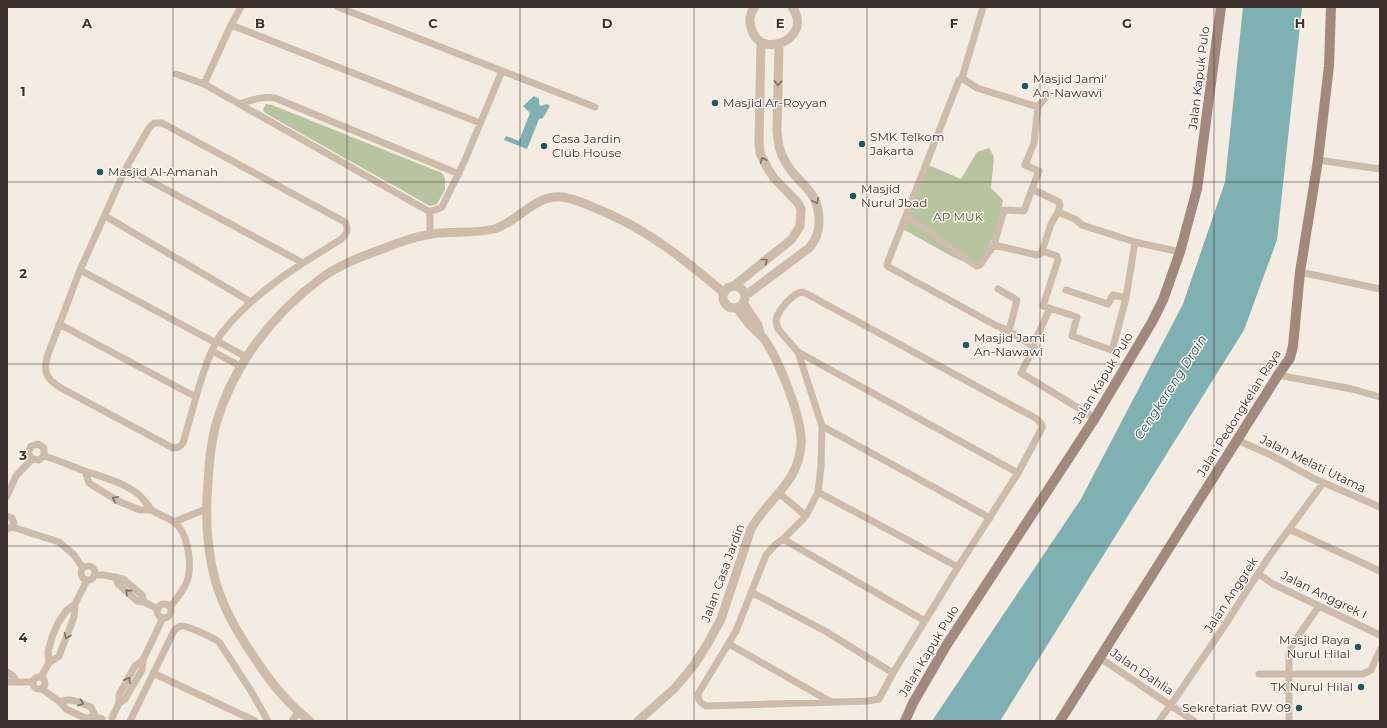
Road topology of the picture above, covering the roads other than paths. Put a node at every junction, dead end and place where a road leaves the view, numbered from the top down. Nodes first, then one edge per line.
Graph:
1 (241, 7) edge
2 (338, 7) edge
3 (755, 7) edge
4 (792, 7) edge
5 (984, 7) edge
6 (1221, 7) edge
7 (1331, 7) edge
8 (231, 25) junction
9 (761, 42) junction
10 (779, 44) junction
11 (502, 71) junction
12 (176, 74) dead end
13 (962, 78) junction
14 (204, 84) junction
15 (1048, 94) dead end
16 (239, 104) junction
17 (595, 107) dead end
18 (1038, 107) junction
19 (480, 123) junction
20 (1318, 160) junction
21 (126, 168) junction
22 (1380, 169) edge
23 (459, 174) junction
24 (1032, 189) junction
25 (430, 212) junction
26 (1058, 212) junction
27 (906, 215) junction
28 (105, 216) junction
29 (430, 234) junction
30 (1135, 242) junction
31 (994, 245) junction
32 (1042, 251) junction
33 (1180, 252) junction
34 (303, 263) junction
35 (80, 270) junction
36 (1300, 272) junction
37 (735, 285) junction
38 (1379, 287) edge
39 (998, 289) dead end
40 (1066, 290) dead end
41 (723, 292) junction
42 (1126, 298) junction
43 (251, 302) junction
44 (742, 302) junction
45 (1050, 308) junction
46 (60, 324) junction
47 (1009, 331) junction
48 (217, 342) junction
49 (1033, 346) junction
50 (212, 351) junction
51 (798, 352) junction
52 (246, 357) junction
53 (240, 366) junction
54 (1278, 375) junction
55 (196, 397) junction
56 (1380, 397) edge
57 (1095, 418) junction
58 (822, 426) junction
59 (1237, 440) junction
60 (44, 456) junction
61 (32, 459) junction
62 (85, 471) junction
63 (1018, 473) junction
64 (1323, 483) junction
65 (818, 492) junction
66 (779, 493) junction
67 (7, 496) edge
68 (1380, 508) edge
69 (206, 509) junction
70 (152, 510) junction
71 (7, 515) edge
72 (806, 516) junction
73 (990, 518) junction
74 (174, 522) junction
75 (10, 528) edge
76 (1289, 529) junction
77 (783, 540) junction
78 (958, 567) junction
79 (83, 568) junction
80 (1380, 571) edge
81 (1258, 574) junction
82 (94, 575) junction
83 (87, 580) junction
84 (751, 592) junction
85 (75, 604) junction
86 (1319, 606) junction
87 (170, 607) junction
88 (158, 609) junction
89 (163, 618) junction
90 (925, 621) junction
91 (1380, 635) edge
92 (729, 644) junction
93 (1380, 650) edge
94 (1100, 658) junction
95 (49, 663) junction
96 (7, 672) edge
97 (893, 672) junction
98 (153, 673) junction
99 (1259, 674) dead end
100 (1288, 674) junction
101 (41, 678) junction
102 (7, 682) edge
103 (17, 682) junction
104 (33, 682) junction
105 (42, 688) junction
106 (60, 702) junction
107 (832, 702) junction
108 (1171, 705) junction
109 (298, 712) junction
110 (100, 719) edge
111 (112, 720) edge
112 (130, 721) edge
113 (254, 721) edge
114 (268, 721) edge
115 (292, 721) edge
116 (310, 721) edge
117 (638, 721) edge
118 (905, 721) edge
119 (1060, 721) edge
120 (1159, 721) edge
121 (1194, 721) edge
122 (1289, 721) edge

1 - 8 street
2 - 11 street
3 - 9 street
4 - 10 street
5 - 13 street
6 - 33 main road, Jalan Kapuk Pulo
7 - 20 main road, Jalan Pedongkelan Raya
8 - 14 street
8 - 19 street
9 - 10 street
37 -> 9 street
10 -> 44 street
11 - 17 street
11 - 19 street
12 - 14 street
13 - 18 street
13 - 27 street
14 - 16 street
15 - 18 street
16 - 23 street
16 - 25 street
18 - 24 street
19 - 23 street
20 - 22 street
20 - 36 main road, Jalan Pedongkelan Raya
21 - 28 street
21 - 34 street
21 - 34 street
23 - 25 street
24 - 26 street
24 - 31 street
25 - 29 street
26 - 30 street
26 - 32 street
27 - 31 street
27 - 47 street
28 - 35 street
28 - 43 street
29 - 41 street
29 - 52 street
30 - 33 street
30 - 42 street
31 - 32 street
32 - 45 street
33 - 57 main road, Jalan Kapuk Pulo
34 - 43 street
35 - 46 street
35 - 48 street
36 - 38 street
36 - 54 main road, Jalan Pedongkelan Raya
37 - 41 street
37 - 44 street
39 - 47 street
40 - 42 street
41 - 44 street
42 - 45 street
43 - 48 street
44 - 66 street, Jalan Casa Jardin
45 - 49 street
46 - 55 street
46 - 55 street
47 - 49 street
48 - 50 street
48 - 52 street
49 - 57 street
50 - 53 street
50 - 55 street
51 - 58 street
51 - 63 street
51 - 63 street
52 - 53 street
53 - 69 street
54 - 56 street
54 - 59 main road, Jalan Pedongkelan Raya
57 - 118 main road, Jalan Kapuk Pulo
58 - 65 street
58 - 73 street
59 - 64 street, Jalan Melati Utama
59 - 94 main road, Jalan Pedongkelan Raya
60 - 61 street
60 - 61 street
60 - 62 street
61 - 67 street
62 - 70 street
70 -> 62 street
63 - 73 street
64 - 68 street, Jalan Melati Utama
64 - 76 street, Jalan Anggrek
65 - 72 street
65 - 78 street
66 - 72 street
66 - 117 street, Jalan Casa Jardin
69 - 74 street
69 - 109 street
70 - 74 street
71 - 75 street
72 - 77 street
73 - 78 street
74 - 87 street
75 - 79 street
76 - 80 street
76 - 81 street, Jalan Anggrek
77 - 84 street
77 - 90 street
78 - 90 street
79 - 82 street
79 - 83 street
81 - 86 street, Jalan Anggrek I
81 - 108 street, Jalan Anggrek
82 - 83 street
82 - 88 street
83 - 85 street
84 - 92 street
84 - 97 street
85 -> 95 street
85 - 95 street
86 - 91 street, Jalan Anggrek I
86 - 100 street
87 - 88 street
87 - 89 street
88 - 89 street
89 - 111 street
90 - 97 street
92 - 107 street
92 - 107 street
93 - 100 street
94 - 108 street, Jalan Dahlia
94 - 119 main road, Jalan Pedongkelan Raya
95 - 101 street
96 - 103 street
97 - 107 street
98 - 112 street
98 - 113 street
98 - 114 street
99 - 100 street
100 - 122 street
101 - 104 street
101 - 105 street
102 - 103 street
103 - 104 street
104 - 105 street
105 - 106 street
106 - 110 street
106 -> 110 street
108 - 120 street, Jalan Anggrek
108 - 121 street, Jalan Dahlia
109 - 115 street
109 - 116 street
110 - 111 street

